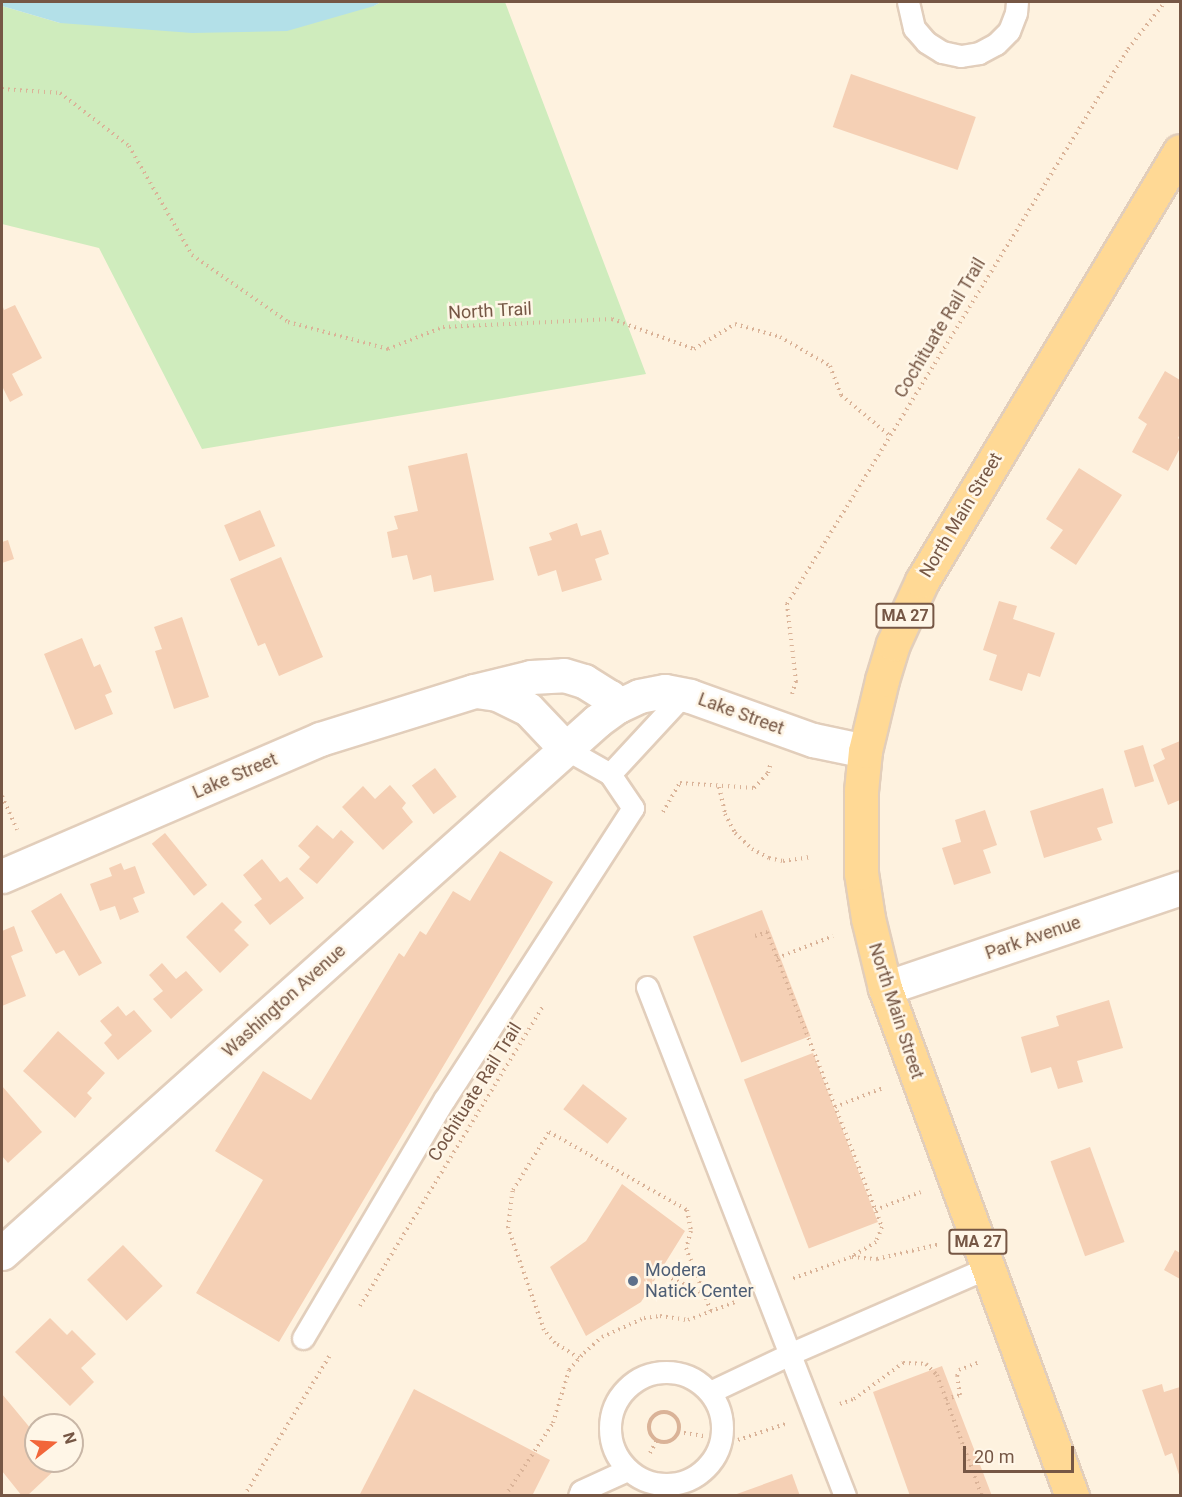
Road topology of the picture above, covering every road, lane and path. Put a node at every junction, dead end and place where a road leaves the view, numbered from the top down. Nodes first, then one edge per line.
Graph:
1 (908, 2) edge
2 (1017, 2) edge
3 (1165, 2) edge
4 (2, 89) edge
5 (1180, 151) edge
6 (890, 436) junction
7 (794, 686) dead end
8 (474, 691) junction
9 (684, 694) junction
10 (618, 706) junction
11 (566, 750) junction
12 (865, 751) junction
13 (768, 773) dead end
14 (610, 774) junction
15 (719, 787) junction
16 (662, 814) dead end
17 (811, 857) dead end
18 (2, 876) edge
19 (1180, 888) edge
20 (755, 936) dead end
21 (832, 936) dead end
22 (777, 958) junction
23 (647, 987) dead end
24 (885, 988) junction
25 (549, 997) dead end
26 (883, 1088) dead end
27 (835, 1107) junction
28 (921, 1192) dead end
29 (875, 1209) junction
30 (940, 1244) dead end
31 (2, 1253) edge
32 (851, 1257) junction
33 (650, 1268) dead end
34 (987, 1268) junction
35 (787, 1281) dead end
36 (704, 1294) junction
37 (747, 1297) dead end
38 (711, 1311) junction
39 (356, 1312) dead end
40 (303, 1338) dead end
41 (331, 1353) dead end
42 (792, 1353) junction
43 (579, 1358) junction
44 (980, 1362) dead end
45 (710, 1392) junction
46 (854, 1399) dead end
47 (946, 1399) junction
48 (792, 1421) dead end
49 (678, 1432) junction
50 (704, 1436) dead end
51 (657, 1440) junction
52 (738, 1440) dead end
53 (648, 1456) dead end
54 (627, 1470) junction
55 (580, 1494) edge
56 (244, 1496) edge
57 (505, 1496) edge
58 (845, 1496) edge
59 (981, 1496) edge
60 (1072, 1496) edge

1 - 2 lane
3 - 6 path, Cochituate Rail Trail
4 - 6 path, North Trail
5 - 12 main road, North Main Street / MA 27
6 - 7 path, Cochituate Rail Trail
8 - 10 street, Lake Street
8 - 11 street, Lake Street
8 - 18 street, Lake Street
9 - 10 street, Lake Street
9 - 12 street, Lake Street
9 - 14 lane
10 - 11 street, Lake Street
11 - 14 lane
11 - 31 street, Washington Avenue
12 - 24 main road, North Main Street / MA 27
13 - 15 path
14 - 40 lane
15 - 16 path
15 - 17 path
19 - 24 street, Park Avenue
20 - 22 path
21 - 22 path
22 - 27 path
23 - 42 lane
24 - 34 main road, North Main Street / MA 27
25 - 39 path, Cochituate Rail Trail
26 - 27 path
27 - 29 path
28 - 29 path
29 - 32 path
30 - 32 path
32 - 35 path
33 - 36 path
34 - 42 lane
34 - 60 main road, North Main Street / MA 27
36 - 38 path
36 - 43 path
37 - 38 path
38 - 43 path
41 - 56 path
42 - 45 lane
42 - 58 lane
43 - 57 path
44 - 47 path
45 - 54 lane
45 - 54 lane
46 - 47 path
47 - 59 path
48 - 52 path
49 - 50 path
49 - 51 path
49 - 51 path
51 - 53 path
54 - 55 lane

